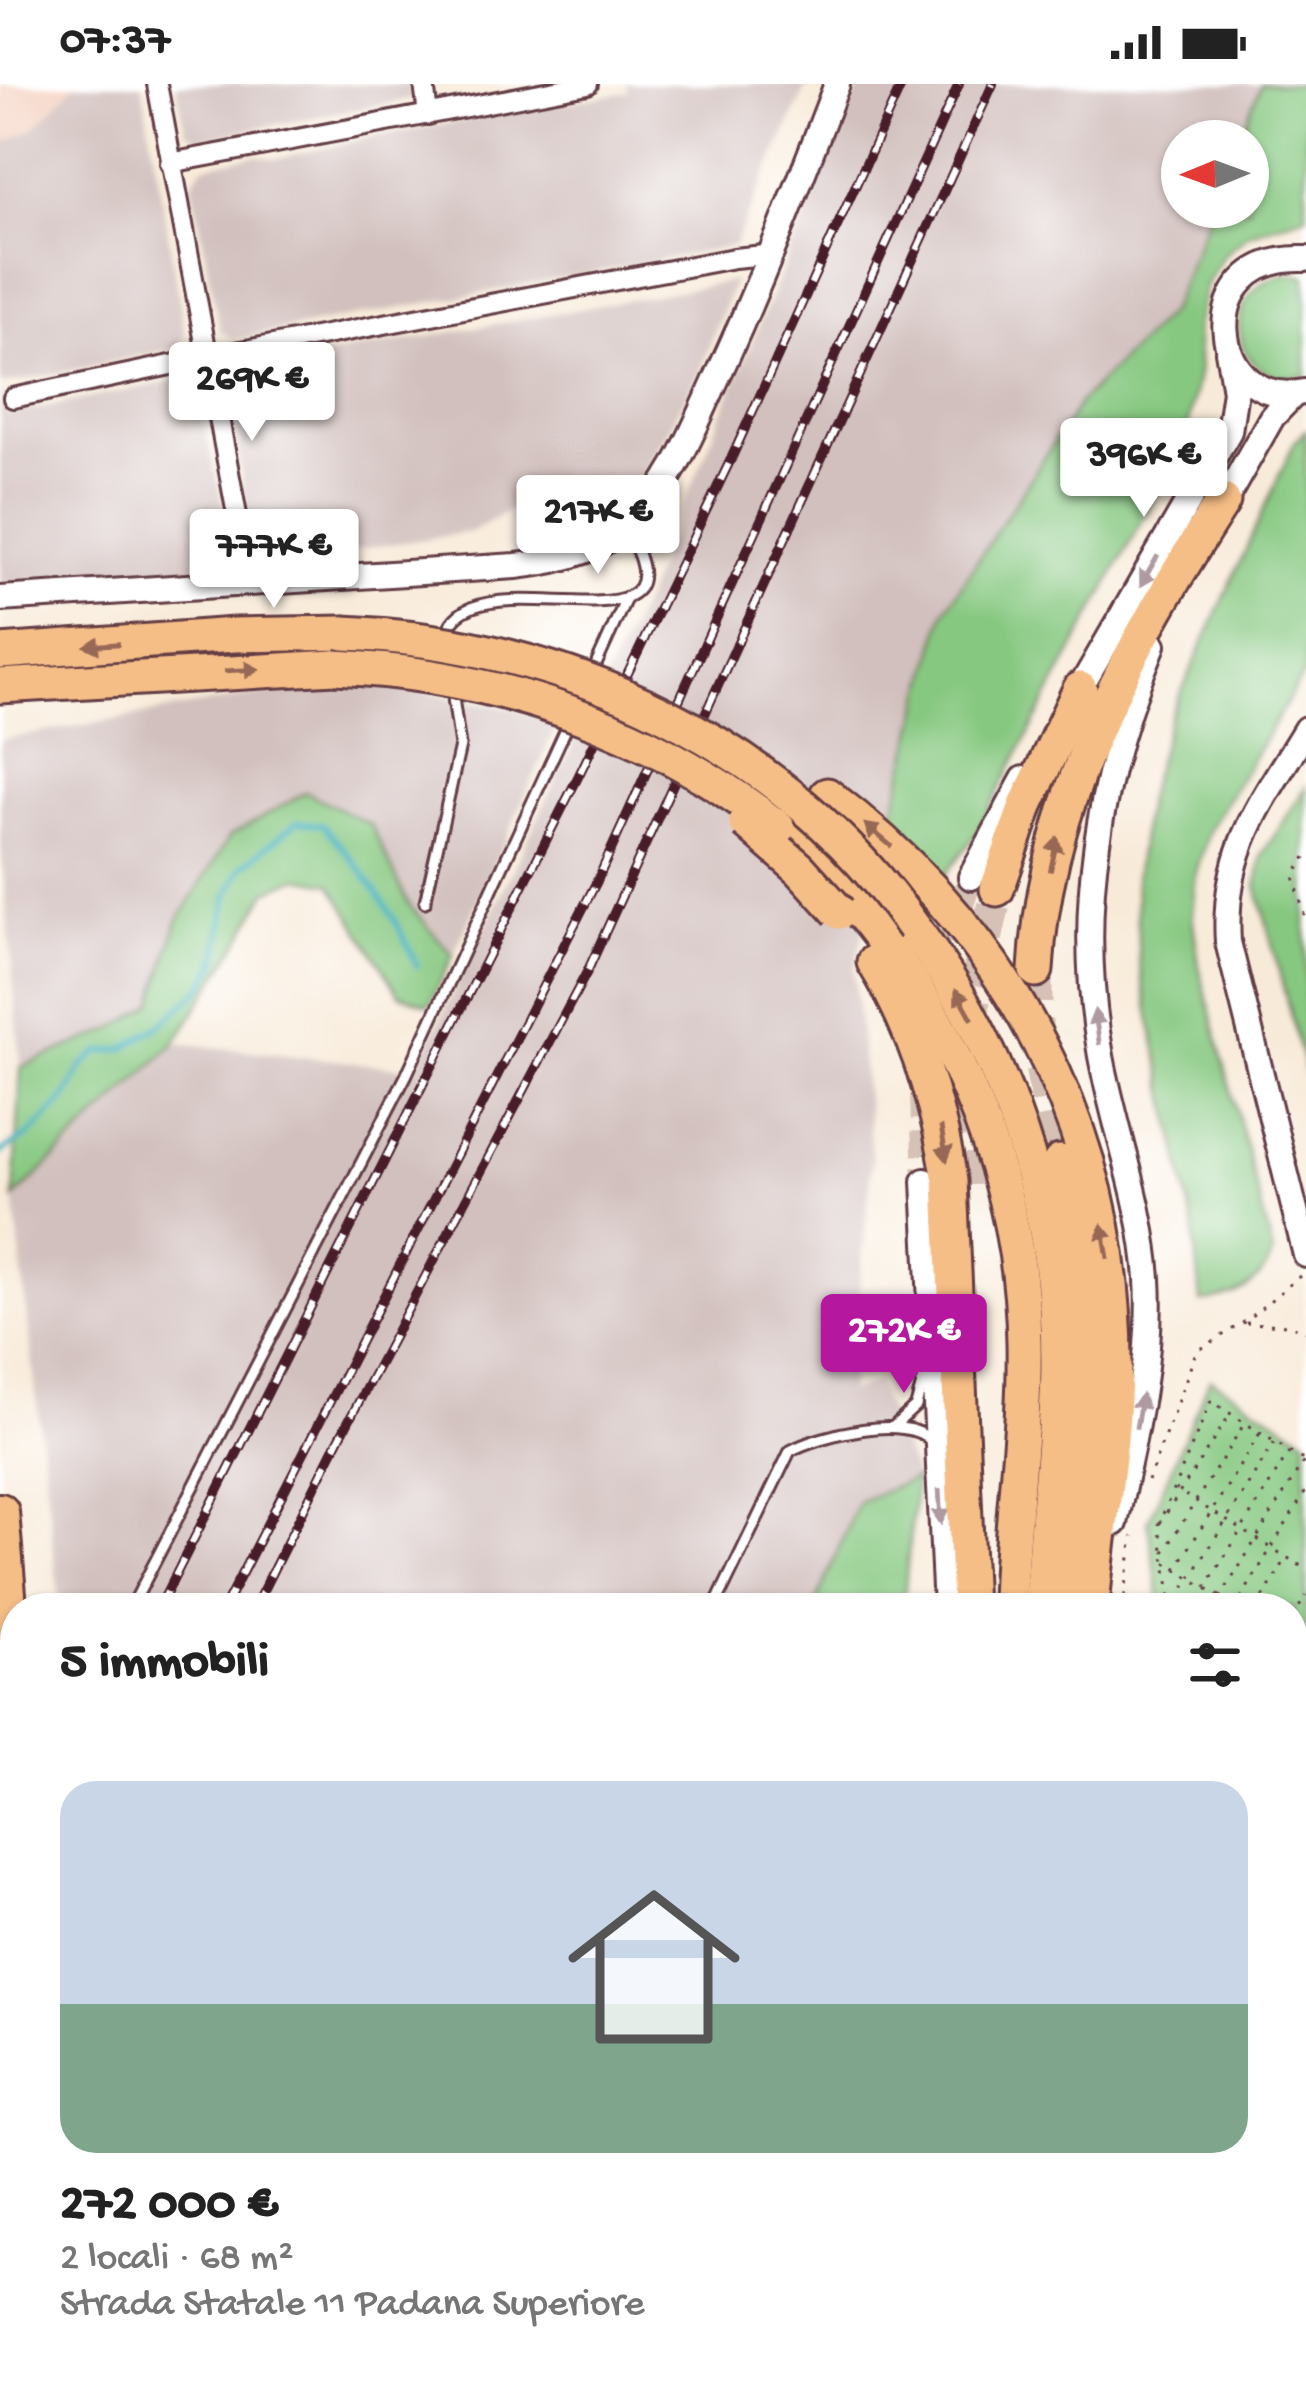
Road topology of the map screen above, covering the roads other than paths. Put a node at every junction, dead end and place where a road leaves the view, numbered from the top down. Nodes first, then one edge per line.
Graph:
1 (157, 84) edge
2 (424, 84) edge
3 (588, 84) edge
4 (837, 84) edge
5 (428, 115) junction
6 (170, 163) junction
7 (774, 254) junction
8 (1306, 259) edge
9 (1228, 350) junction
10 (209, 357) junction
11 (1300, 393) edge
12 (13, 398) dead end
13 (1223, 501) junction
14 (625, 528) junction
15 (242, 542) dead end
16 (0, 598) edge
17 (625, 601) junction
18 (0, 652) edge
19 (0, 686) edge
20 (1080, 689) joint
21 (577, 696) junction
22 (1306, 729) edge
23 (984, 883) tunnel mouth
24 (425, 902) dead end
25 (1036, 970) tunnel mouth
26 (1060, 1162) tunnel mouth
27 (926, 1181) tunnel mouth
28 (973, 1185) tunnel mouth
29 (1306, 1255) edge
30 (931, 1287) junction
31 (894, 1426) junction
32 (937, 1457) junction
33 (0, 1513) edge
34 (7, 1593) edge
35 (139, 1593) edge
36 (722, 1593) edge
37 (945, 1593) edge
38 (968, 1593) edge
39 (991, 1593) edge
40 (1010, 1593) edge
41 (1043, 1593) edge
42 (1069, 1593) edge
43 (1093, 1593) edge
44 (1104, 1593) edge

1 - 6 street
2 - 5 street
3 - 5 street
4 - 7 street
5 - 6 street
6 - 10 street
7 - 10 street
7 - 14 street
8 - 9 street
9 - 11 street
9 -> 20 street
10 - 12 street
10 - 15 street
11 - 13 street
25 -> 13 highway
44 -> 13 street
14 - 16 street
14 - 17 lane
17 - 21 lane
17 - 24 lane
21 -> 18 highway, bridge
19 -> 21 highway, bridge
20 - 23 highway
21 - 35 lane
21 -> 38 highway, bridge
21 - 40 highway, bridge
41 -> 21 highway, bridge
43 -> 21 highway, bridge
22 - 29 street
26 - 42 highway
27 - 30 street
28 - 39 highway
30 - 31 lane
30 - 32 street
31 - 32 lane
31 - 36 lane
32 -> 37 street
33 - 34 highway

